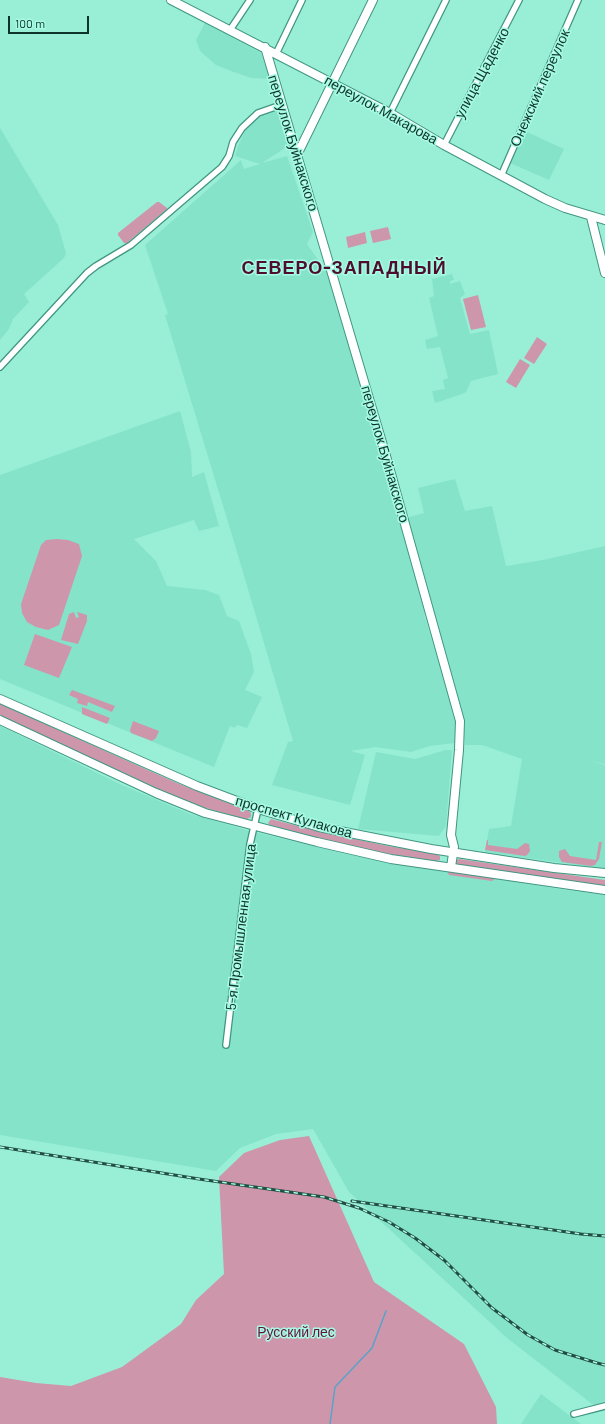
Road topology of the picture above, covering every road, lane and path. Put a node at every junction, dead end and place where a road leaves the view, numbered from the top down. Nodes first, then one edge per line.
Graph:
1 (250, 0) edge
2 (302, 0) edge
3 (373, 0) edge
4 (446, 0) edge
5 (519, 0) edge
6 (578, 0) edge
7 (176, 1) edge
8 (230, 30) junction
9 (264, 47) junction
10 (276, 54) junction
11 (332, 83) junction
12 (281, 105) junction
13 (390, 113) junction
14 (444, 145) junction
15 (296, 155) junction
16 (501, 176) junction
17 (591, 217) junction
18 (605, 220) edge
19 (605, 273) edge
20 (0, 367) edge
21 (0, 699) edge
22 (0, 720) edge
23 (258, 809) junction
24 (253, 826) junction
25 (453, 853) junction
26 (451, 867) junction
27 (605, 873) edge
28 (605, 890) edge
29 (226, 1045) dead end
30 (605, 1406) edge
31 (574, 1414) dead end

1 - 8 street
2 - 10 street
3 - 11 main road
4 - 13 street
5 - 14 street, улица Щаденко
6 - 16 street, Онежский переулок
7 - 8 main road, переулок Макарова
8 - 9 main road, переулок Макарова
9 - 10 main road, переулок Макарова
9 - 12 main road, переулок Буйнакского
10 - 11 main road, переулок Макарова
11 - 13 main road, переулок Макарова
11 - 15 main road
12 - 15 main road, переулок Буйнакского
12 - 20 street
13 - 14 main road, переулок Макарова
14 - 16 main road, переулок Макарова
15 - 25 main road, переулок Буйнакского
16 - 17 main road, переулок Макарова
17 - 18 main road, переулок Макарова
17 - 19 main road
21 - 23 main road, проспект Кулакова
22 - 24 main road, проспект Кулакова
23 - 24 street, 5-я Промышленная улица
23 - 25 main road, проспект Кулакова
24 - 26 main road, проспект Кулакова
24 - 29 street, 5-я Промышленная улица
25 - 26 main road, переулок Буйнакского
25 - 27 main road, проспект Кулакова
26 - 28 main road, проспект Кулакова
30 - 31 street

